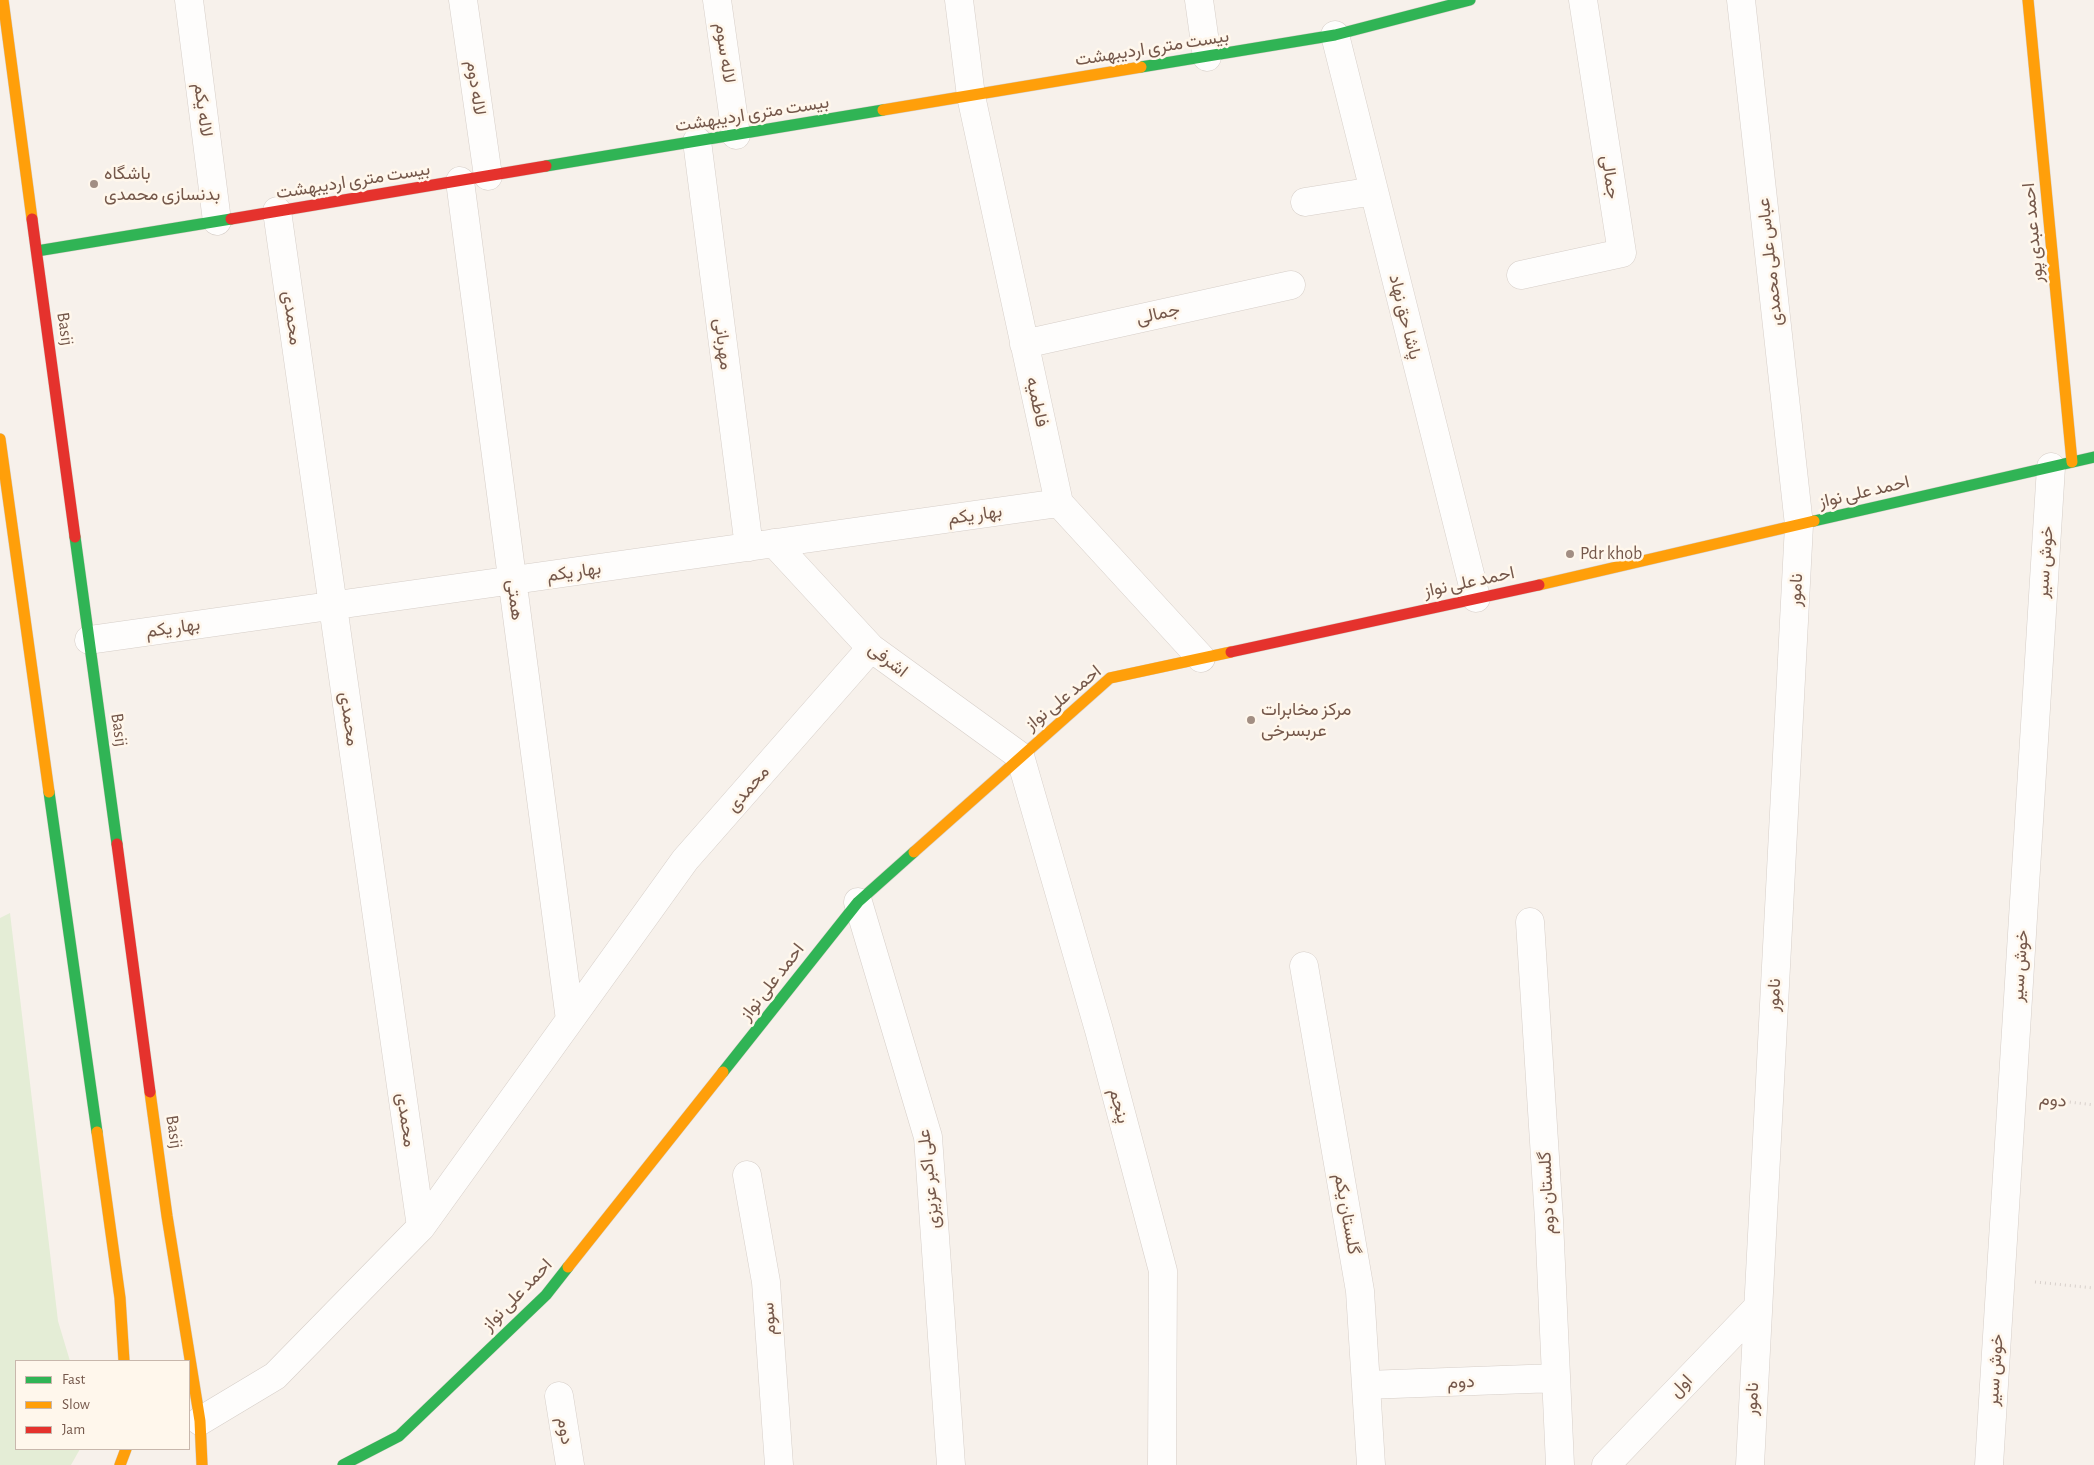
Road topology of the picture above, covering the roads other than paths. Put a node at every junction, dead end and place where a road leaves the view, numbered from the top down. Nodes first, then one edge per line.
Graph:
1 (3, 0) edge
2 (189, 0) edge
3 (463, 0) edge
4 (717, 0) edge
5 (958, 0) edge
6 (1199, 0) edge
7 (1470, 0) edge
8 (1583, 0) edge
9 (1741, 0) edge
10 (2028, 0) edge
11 (1335, 35) junction
12 (1207, 57) junction
13 (970, 96) junction
14 (736, 135) junction
15 (698, 141) junction
16 (488, 176) junction
17 (460, 181) junction
18 (1374, 191) junction
19 (1305, 202) dead end
20 (277, 211) junction
21 (217, 221) junction
22 (37, 251) junction
23 (1521, 275) dead end
24 (1291, 285) dead end
25 (1024, 344) junction
26 (0, 439) edge
27 (2094, 457) edge
28 (2062, 465) junction
29 (1058, 503) junction
30 (1799, 525) junction
31 (761, 545) junction
32 (512, 580) junction
33 (1476, 598) junction
34 (332, 605) junction
35 (89, 640) junction
36 (871, 648) junction
37 (1201, 658) junction
38 (1020, 756) junction
39 (858, 902) junction
40 (1530, 922) dead end
41 (1304, 966) dead end
42 (570, 1020) junction
43 (746, 1176) dead end
44 (421, 1227) junction
45 (1757, 1308) junction
46 (124, 1360) edge
47 (1556, 1378) junction
48 (1366, 1386) junction
49 (559, 1396) dead end
50 (200, 1421) junction
51 (126, 1450) edge
52 (120, 1465) edge
53 (202, 1465) edge
54 (343, 1465) edge
55 (570, 1465) edge
56 (779, 1465) edge
57 (951, 1465) edge
58 (1162, 1465) edge
59 (1371, 1465) edge
60 (1560, 1465) edge
61 (1606, 1465) edge
62 (1750, 1465) edge
63 (1989, 1465) edge

1 - 22 main road, Basij
2 - 21 street, لاله یکم
3 - 16 street, لاله دوم
4 - 14 street, لاله سوم
5 - 13 street, فاطمیه
6 - 12 street
7 - 11 main road, بیست متری اردیبهشت
8 - 23 street, جمالی
9 - 30 street, عباس علی محمدی
10 - 28 main road, احمد عبدی پور
11 - 12 main road, بیست متری اردیبهشت
11 - 18 street, پاشا حق نهاد
12 - 13 main road, بیست متری اردیبهشت
13 - 14 main road, بیست متری اردیبهشت
13 - 25 street, فاطمیه
14 - 15 main road, بیست متری اردیبهشت
15 - 16 main road, بیست متری اردیبهشت
15 - 31 street, مهربانی
16 - 17 main road, بیست متری اردیبهشت
17 - 20 main road, بیست متری اردیبهشت
17 - 32 street, همتی
18 - 19 street
18 - 33 street, پاشا حق نهاد
20 - 21 main road, بیست متری اردیبهشت
20 - 34 street, محمدی
21 - 22 main road, بیست متری اردیبهشت
22 - 35 main road, Basij
24 - 25 street, جمالی
25 - 29 street, فاطمیه
26 - 46 main road
27 - 28 main road, احمد علی نواز
28 - 30 main road, احمد علی نواز
28 - 63 street, خوش سیر
29 - 31 street, بهار یکم
29 - 37 street
30 - 33 main road, احمد علی نواز
30 - 45 street, نامور
31 - 32 street, بهار یکم
31 - 36 street, اشرفی
32 - 34 street, بهار یکم
32 - 42 street, همتی
33 - 37 main road, احمد علی نواز
34 - 35 street, بهار یکم
34 - 44 street, محمدی
35 - 50 main road, Basij
36 - 38 street, اشرفی
36 - 42 street, محمدی
37 - 38 main road, احمد علی نواز
38 - 39 main road, احمد علی نواز
38 - 58 street, پنجم
39 - 54 main road, احمد علی نواز
39 - 57 street, علی اکبر عزیزی
40 - 47 street, گلستان دوم
41 - 48 street, گلستان یکم
42 - 44 street, محمدی
43 - 56 street, سوم
44 - 50 street, محمدی
45 - 61 street, اول
45 - 62 street, نامور
47 - 48 street, دوم
47 - 60 street, گلستان دوم
48 - 59 street, گلستان یکم
49 - 55 street, دوم
50 - 53 main road, Basij
51 - 52 main road

